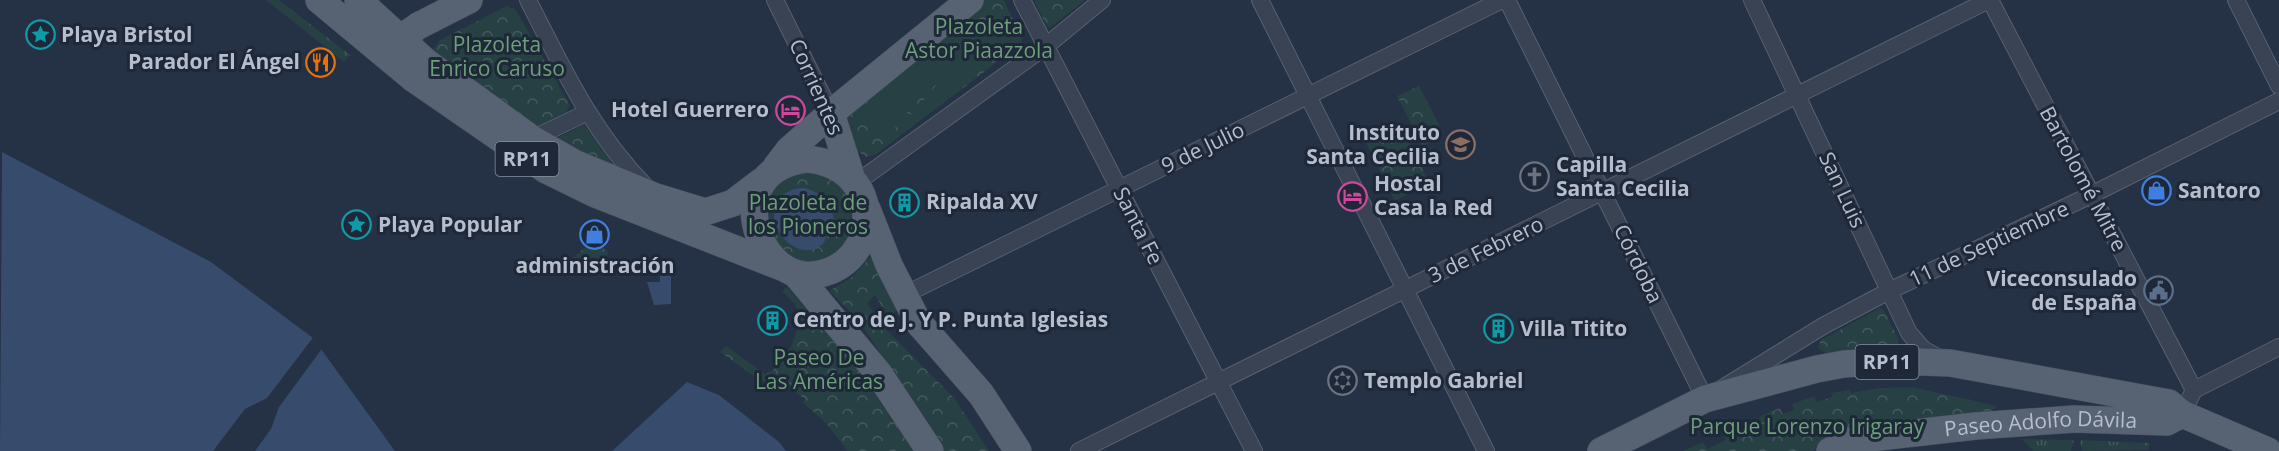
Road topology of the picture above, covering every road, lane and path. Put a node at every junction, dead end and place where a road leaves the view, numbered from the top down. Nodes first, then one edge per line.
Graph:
1 (319, 0) edge
2 (358, 0) edge
3 (470, 0) edge
4 (528, 0) edge
5 (775, 0) edge
6 (970, 0) edge
7 (1022, 0) edge
8 (1102, 0) edge
9 (1260, 0) edge
10 (1502, 0) edge
11 (1508, 0) edge
12 (1752, 0) edge
13 (1990, 0) edge
14 (2236, 0) edge
15 (390, 46) junction
16 (1046, 46) junction
17 (2279, 86) edge
18 (1308, 96) junction
19 (1797, 97) junction
20 (2279, 101) edge
21 (586, 113) junction
22 (831, 113) junction
23 (532, 139) junction
24 (768, 176) junction
25 (854, 180) junction
26 (1119, 190) junction
27 (1603, 192) junction
28 (2091, 195) junction
29 (656, 197) junction
30 (867, 208) junction
31 (790, 271) junction
32 (1405, 290) junction
33 (1889, 291) junction
34 (904, 295) junction
35 (2279, 347) edge
36 (1950, 363) junction
37 (2036, 379) junction
38 (1218, 382) junction
39 (2194, 390) junction
40 (1705, 399) junction
41 (2182, 414) junction
42 (2035, 421) junction
43 (930, 451) edge
44 (1018, 451) edge
45 (1079, 451) edge
46 (1254, 451) edge
47 (1486, 451) edge
48 (1601, 451) edge
49 (1830, 451) edge
50 (2268, 451) edge

1 - 15 main road, RP11
2 - 15 main road, RP11
3 - 15 main road
4 - 21 street
5 - 22 street, Corrientes
6 - 22 main road
7 - 16 street, Santa Fe
8 - 16 street
9 - 18 street
10 - 18 street, 9 de Julio
11 - 27 street, Córdoba
12 - 19 street, San Luis
13 - 19 street, 3 de Febrero
13 - 28 street, Bartolomé Mitre
14 - 17 street
15 - 23 main road, RP11
15 - 31 main road, RP11
16 - 25 street
16 - 26 street, Santa Fe
18 - 26 street, 9 de Julio
18 - 32 street
19 - 27 street, 3 de Febrero
19 - 33 street, San Luis
20 - 28 street, 11 de Septiembre
21 - 23 street
21 - 29 street
22 - 24 main road
22 - 25 main road, Corrientes
23 - 29 main road, RP11
24 - 25 main road, RP11
24 - 29 main road, RP11
24 - 31 main road, RP11
25 - 30 main road
26 - 34 street, 9 de Julio
26 - 38 street, Santa Fe
27 - 32 street, 3 de Febrero
27 - 40 street, Córdoba
28 - 33 street, 11 de Septiembre
28 - 39 street, Bartolomé Mitre
30 - 31 main road, RP11
30 - 34 main road
31 - 43 main road, RP11
32 - 38 street, 3 de Febrero
32 - 47 street
33 - 36 street, San Luis
33 - 40 street, 11 de Septiembre
34 - 44 main road
35 - 39 street
36 - 37 main road, RP11
36 - 40 main road, RP11
37 - 41 main road, RP11
37 - 42 main road
38 - 45 street, 3 de Febrero
38 - 46 street, Santa Fe
39 - 41 street
40 - 48 main road, RP11
41 - 42 main road, Paseo Adolfo Dávila
41 - 50 main road, RP11
42 - 49 main road, Paseo Adolfo Dávila

